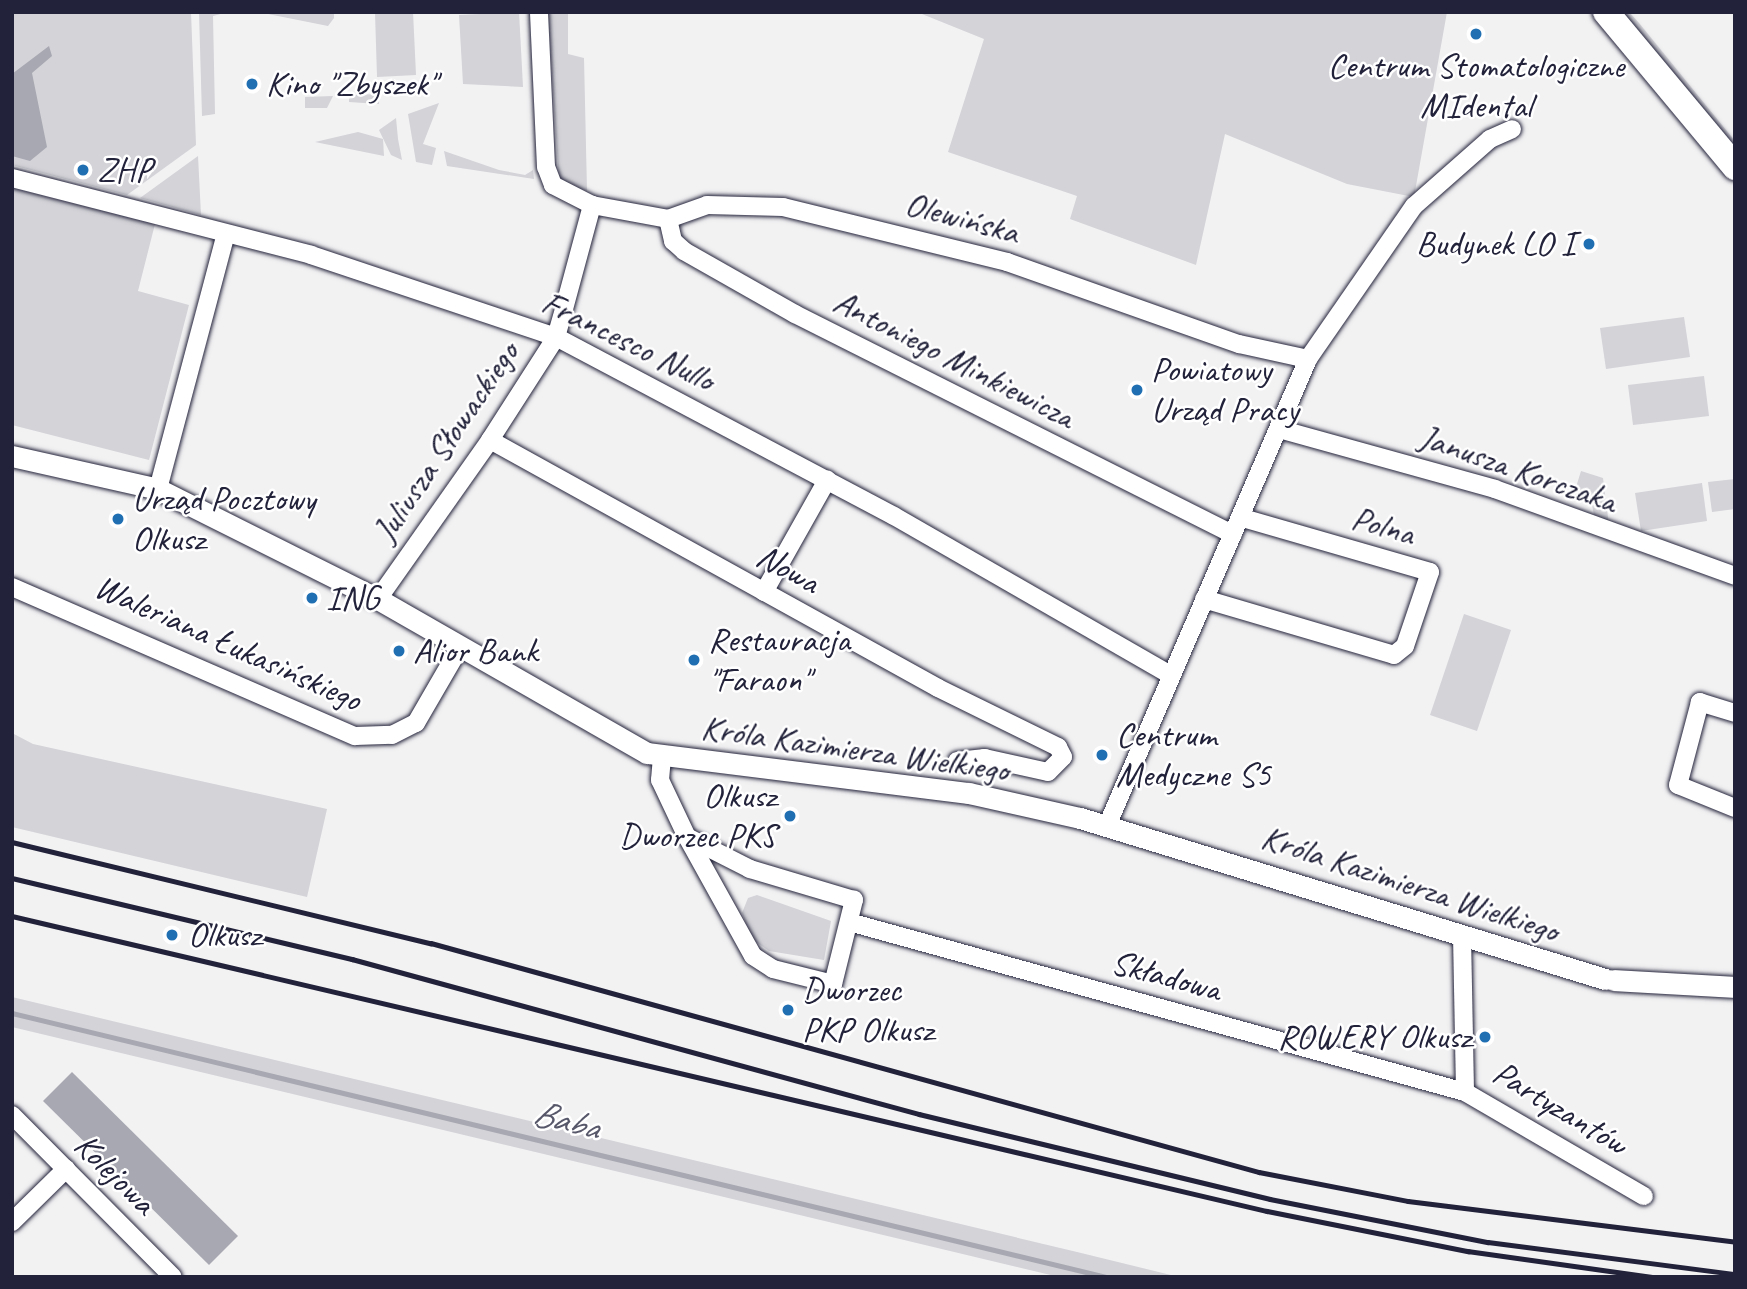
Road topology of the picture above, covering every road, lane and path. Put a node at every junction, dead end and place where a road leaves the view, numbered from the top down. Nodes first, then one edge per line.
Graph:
1 (539, 12) edge
2 (1606, 12) edge
3 (1512, 130) dead end
4 (1735, 167) edge
5 (12, 178) edge
6 (592, 205) junction
7 (668, 219) junction
8 (226, 234) junction
9 (556, 337) junction
10 (1308, 359) junction
11 (1279, 429) junction
12 (490, 440) junction
13 (12, 456) edge
14 (827, 480) junction
15 (158, 489) junction
16 (1240, 517) junction
17 (1233, 534) junction
18 (1735, 576) edge
19 (12, 587) edge
20 (764, 592) junction
21 (378, 599) junction
22 (1204, 599) junction
23 (460, 647) junction
24 (1170, 675) junction
25 (1735, 713) edge
26 (662, 757) junction
27 (957, 761) dead end
28 (1735, 808) edge
29 (1108, 826) junction
30 (687, 837) junction
31 (849, 922) junction
32 (1462, 935) junction
33 (1735, 987) edge
34 (1465, 1092) junction
35 (12, 1115) edge
36 (66, 1169) junction
37 (1644, 1196) dead end
38 (12, 1222) edge
39 (173, 1277) edge

1 - 6 street
2 - 4 main road
3 - 10 street
5 - 8 street, Francesco Nullo
6 - 7 street
6 - 9 street, Juliusza Słowackiego
7 - 10 street, Olewińska
7 - 17 street, Antoniego Minkiewicza
8 - 9 street, Francesco Nullo
8 - 15 street
9 - 12 street, Juliusza Słowackiego
9 - 14 street, Francesco Nullo
10 - 11 street
11 - 16 street
11 - 18 street, Janusza Korczaka
12 - 20 street, Nowa
12 - 21 street, Juliusza Słowackiego
13 - 15 street, Króla Kazimierza Wielkiego
14 - 20 street
14 - 24 street, Francesco Nullo
15 - 21 street, Króla Kazimierza Wielkiego
16 - 17 street
16 - 22 street, Polna
17 - 22 street
19 - 23 street, Waleriana Łukasińskiego
20 - 27 street, Nowa
21 - 23 street, Króla Kazimierza Wielkiego
22 - 24 street
23 - 26 street, Króla Kazimierza Wielkiego
24 - 29 street
25 - 28 street
26 - 29 street, Króla Kazimierza Wielkiego
26 - 30 street
29 - 32 street, Króla Kazimierza Wielkiego
30 - 31 street
30 - 31 street
31 - 34 street, Składowa
32 - 33 street, Króla Kazimierza Wielkiego
32 - 34 street, Partyzantów
34 - 37 street, Partyzantów
35 - 36 street, Kolejowa
36 - 38 street
36 - 39 street, Kolejowa

